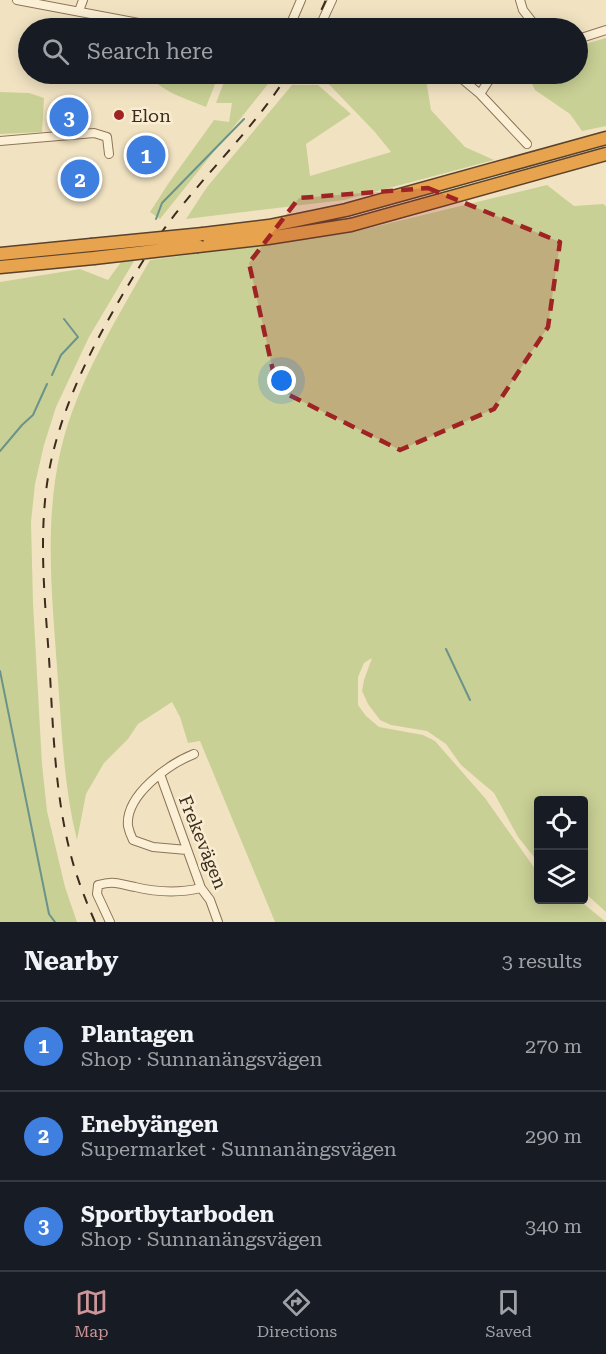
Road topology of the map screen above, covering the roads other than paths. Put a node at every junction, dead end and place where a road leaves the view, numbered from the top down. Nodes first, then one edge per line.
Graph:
1 (17, 0) edge
2 (83, 0) edge
3 (301, 0) edge
4 (332, 0) edge
5 (520, 0) edge
6 (79, 11) junction
7 (114, 18) edge
8 (293, 18) edge
9 (324, 18) edge
10 (529, 18) edge
11 (606, 30) edge
12 (588, 36) edge
13 (468, 84) edge
14 (486, 84) edge
15 (480, 94) junction
16 (606, 138) edge
17 (0, 141) edge
18 (526, 144) dead end
19 (109, 154) dead end
20 (606, 154) edge
21 (0, 254) edge
22 (0, 267) edge
23 (194, 754) dead end
24 (160, 774) junction
25 (187, 850) junction
26 (201, 888) junction
27 (110, 922) edge
28 (218, 922) edge

1 - 6 street
2 - 6 street
3 - 8 street
4 - 9 street
5 - 10 street
6 - 7 street
11 - 12 street
13 - 15 street
14 - 15 street
15 - 18 street
16 - 21 highway, bridge
17 - 19 street
20 - 22 highway, bridge
23 - 24 street
24 - 25 street, Frekevägen
24 - 25 street
25 - 26 street, Frekevägen
26 - 27 street
26 - 28 street, Frekevägen

